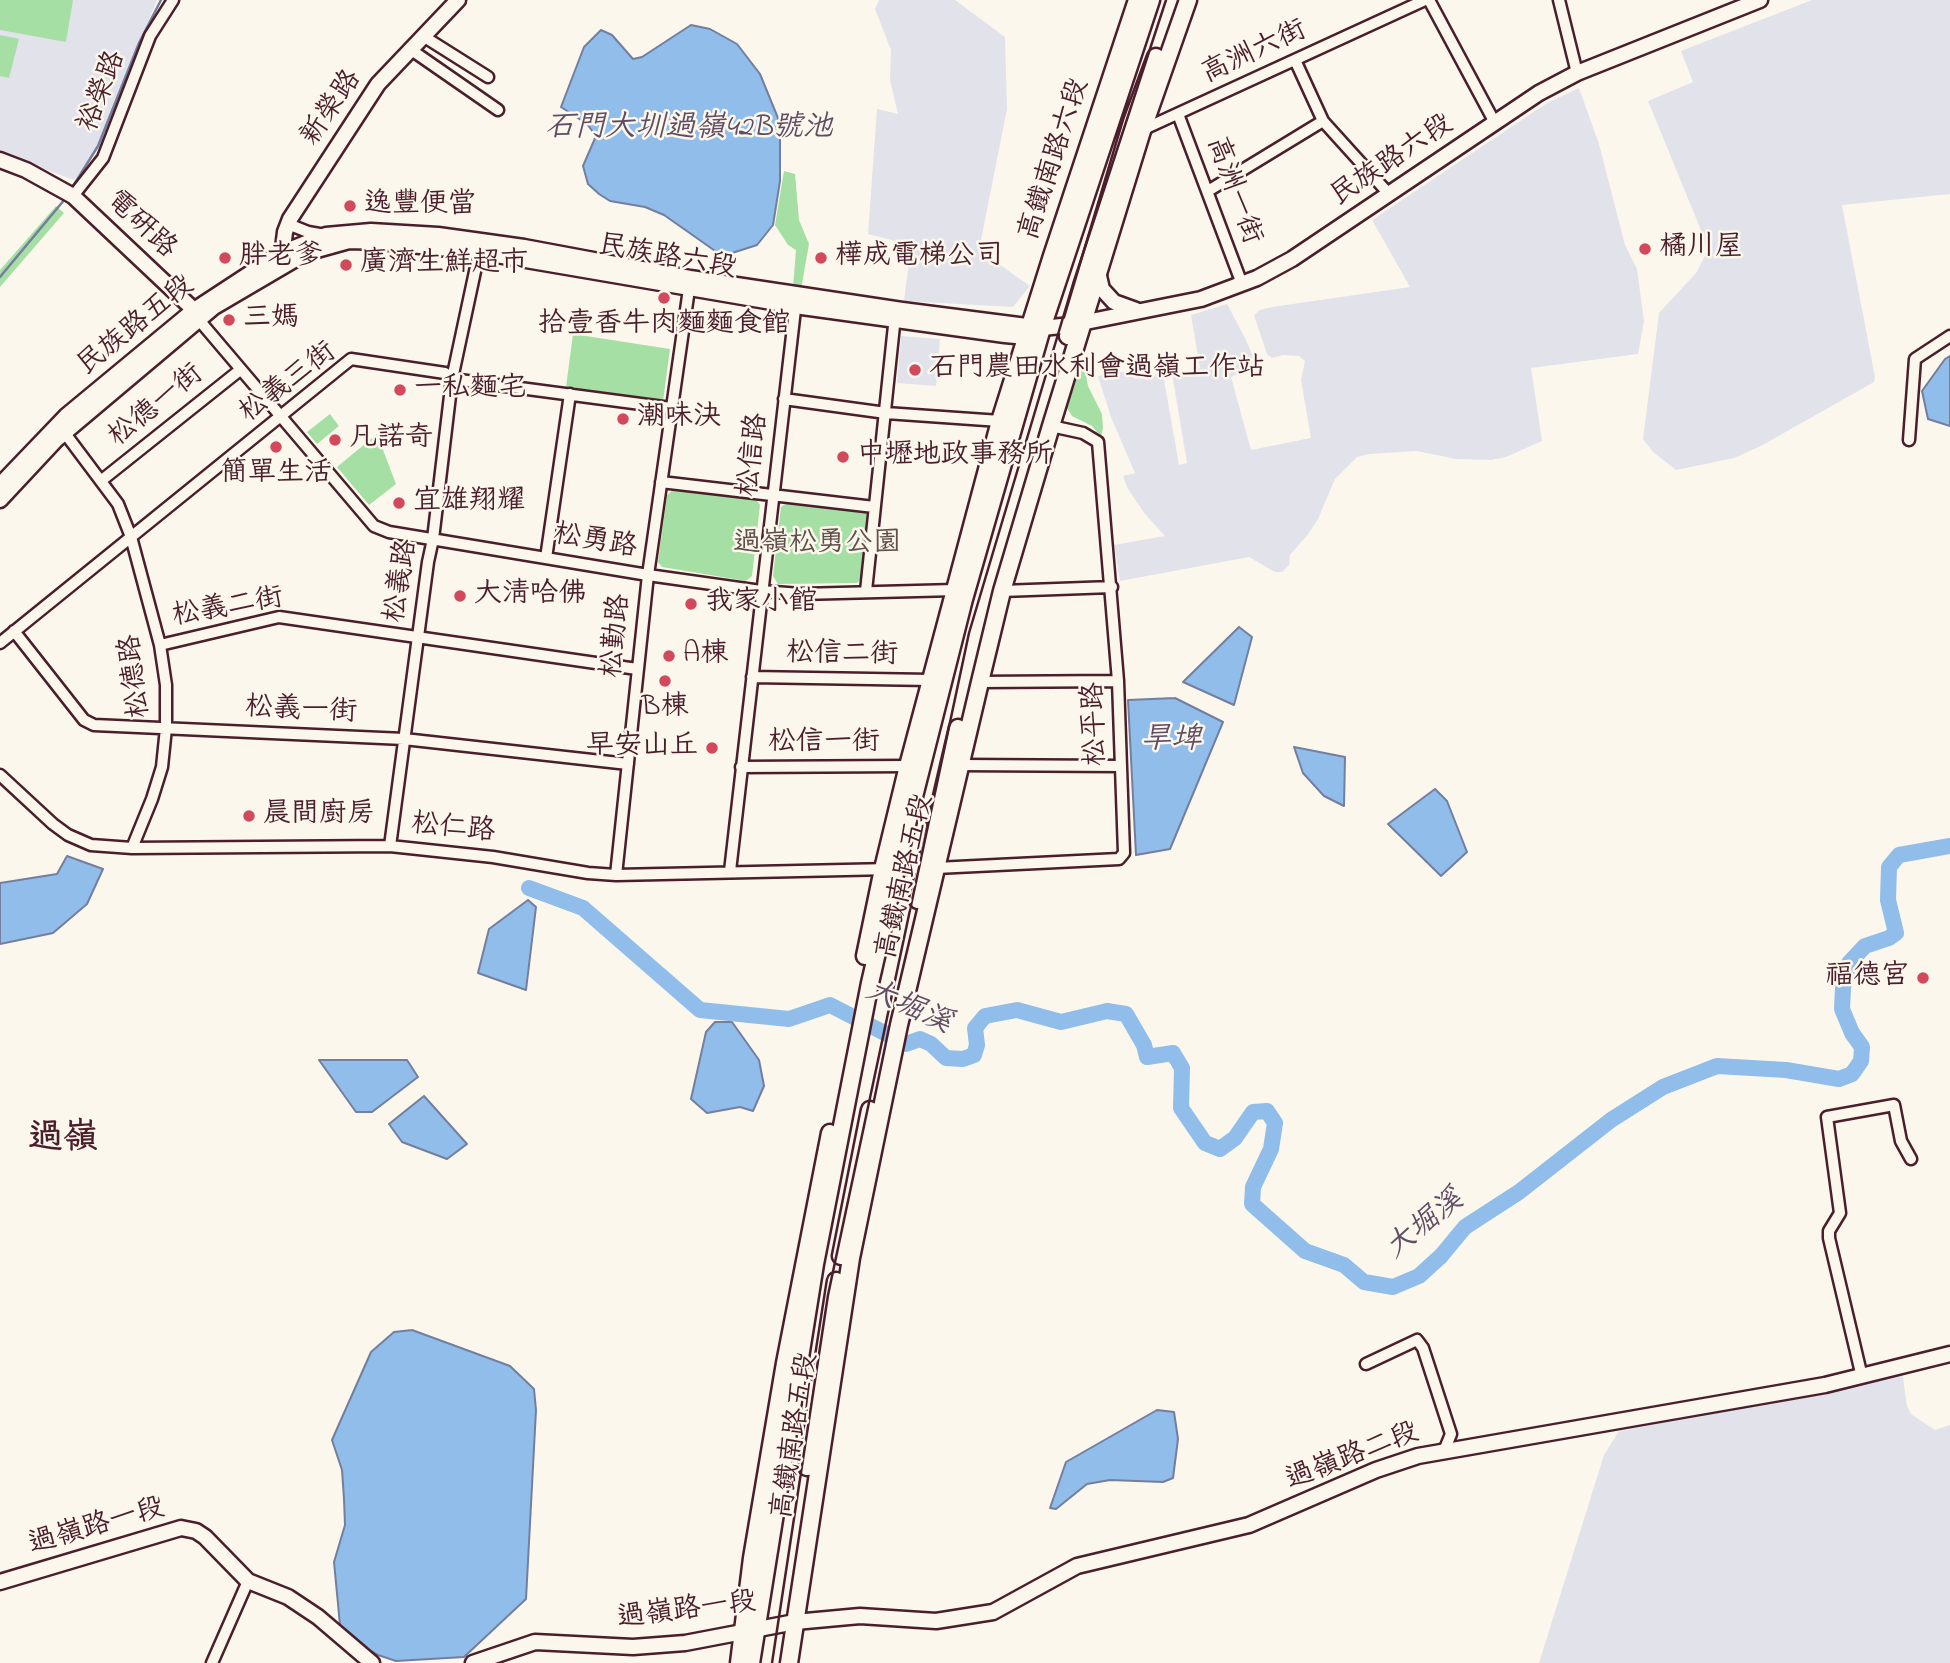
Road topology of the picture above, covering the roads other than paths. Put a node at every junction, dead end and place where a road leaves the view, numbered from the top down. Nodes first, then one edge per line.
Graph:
1 (173, 0) edge
2 (458, 0) edge
3 (1137, 0) edge
4 (1151, 0) edge
5 (1177, 0) edge
6 (1188, 0) edge
7 (1427, 0) edge
8 (1559, 0) edge
9 (1760, 0) edge
10 (423, 36) junction
11 (410, 49) junction
12 (1295, 60) junction
13 (1577, 73) junction
14 (488, 77) dead end
15 (498, 110) dead end
16 (1178, 114) junction
17 (1323, 121) junction
18 (1495, 123) junction
19 (1142, 131) junction
20 (0, 160) edge
21 (0, 170) edge
22 (1208, 191) junction
23 (1389, 194) junction
24 (73, 196) junction
25 (289, 219) junction
26 (328, 240) junction
27 (480, 246) junction
28 (283, 259) junction
29 (1099, 276) junction
30 (689, 283) junction
31 (1242, 285) junction
32 (796, 300) junction
33 (1141, 311) junction
34 (194, 315) junction
35 (895, 315) junction
36 (1078, 323) junction
37 (1033, 331) junction
38 (1950, 336) edge
39 (240, 370) junction
40 (452, 379) junction
41 (570, 394) junction
42 (784, 399) junction
43 (671, 408) junction
44 (886, 413) junction
45 (281, 418) junction
46 (1000, 421) junction
47 (1051, 426) junction
48 (64, 432) junction
49 (1909, 440) dead end
50 (102, 481) junction
51 (661, 482) junction
52 (0, 485) edge
53 (773, 495) junction
54 (0, 500) edge
55 (874, 507) junction
56 (131, 537) junction
57 (433, 539) junction
58 (546, 558) junction
59 (648, 575) junction
60 (1112, 587) junction
61 (955, 590) junction
62 (761, 591) junction
63 (866, 591) junction
64 (1002, 591) junction
65 (14, 631) junction
66 (418, 636) junction
67 (0, 643) edge
68 (160, 645) junction
69 (637, 670) junction
70 (752, 677) junction
71 (930, 680) junction
72 (1118, 681) junction
73 (980, 682) junction
74 (166, 728) junction
75 (404, 739) junction
76 (628, 764) junction
77 (960, 765) junction
78 (908, 766) junction
79 (1121, 766) junction
80 (741, 767) junction
81 (0, 775) edge
82 (390, 846) junction
83 (132, 848) junction
84 (930, 868) junction
85 (889, 869) junction
86 (730, 871) junction
87 (616, 875) junction
88 (1911, 1160) dead end
89 (850, 1202) junction
90 (813, 1214) junction
91 (851, 1258) junction
92 (815, 1264) junction
93 (1950, 1354) edge
94 (1366, 1364) dead end
95 (1862, 1377) junction
96 (826, 1412) junction
97 (1444, 1451) junction
98 (808, 1462) junction
99 (248, 1581) junction
100 (0, 1582) edge
101 (790, 1623) junction
102 (749, 1631) junction
103 (212, 1663) edge
104 (372, 1663) edge
105 (473, 1663) edge
106 (738, 1663) edge
107 (751, 1663) edge
108 (778, 1663) edge
109 (789, 1663) edge

1 - 24 street, 裕榮路
2 - 10 street, 新榮路
3 - 37 main road, 高鐵南路六段
4 - 37 main road, 高鐵南路六段
5 - 36 main road
6 - 19 main road
7 - 12 street, 高洲六街
7 - 18 street
8 - 13 street
9 - 13 street, 民族路六段
10 - 11 street, 新榮路
10 - 14 street
11 - 15 street
11 - 25 street, 新榮路
12 - 16 street, 高洲六街
12 - 17 street
13 - 18 street, 民族路六段
16 - 19 street, 高洲六街
16 - 22 street, 高洲一街
17 - 22 street
17 - 23 street
18 - 23 street, 民族路六段
19 - 29 main road
20 - 24 street, 電研路
21 - 34 street, 電研路
22 - 31 street, 高洲一街
23 - 31 street, 民族路六段
24 - 34 street, 電研路
25 - 26 street
25 - 28 street, 新榮路
26 - 27 street, 民族路六段
26 - 28 street, 民族路五段
27 - 30 street, 民族路六段
27 - 40 street, 松義路
28 - 34 street, 民族路五段
29 - 33 street
29 - 36 main road
30 - 32 street, 民族路六段
30 - 43 street, 松勤路
31 - 33 street, 民族路六段
32 - 35 street, 民族路六段
32 - 42 street, 松信路
33 - 36 street, 民族路六段
34 - 39 street, 松勇路
34 - 48 street, 民族路五段
34 - 52 street, 民族路五段
35 - 37 street, 民族路六段
35 - 44 street
36 - 37 street, 民族路六段
36 - 47 main road, 高鐵南路五段
36 - 84 main road, 高鐵南路五段
37 - 46 main road, 高鐵南路五段
37 - 85 main road, 高鐵南路五段
38 - 49 street
39 - 45 street, 松勇路
39 - 50 street, 松德一街
40 - 41 street, 松義三街
40 - 45 street, 松義三街
40 - 57 street, 松義路
41 - 43 street, 松義三街
41 - 58 street
42 - 44 street
42 - 53 street, 松信路
43 - 51 street, 松勤路
44 - 46 street
44 - 55 street
45 - 56 street, 松義三街
45 - 57 street, 松勇路
46 - 61 main road, 高鐵南路五段
47 - 60 street, 松平路
47 - 64 main road, 高鐵南路五段
48 - 50 street, 松德路
48 - 54 street, 民族路五段
50 - 56 street, 松德路
51 - 53 street
51 - 59 street, 松勤路
53 - 55 street
53 - 62 street, 松信路
55 - 63 street
56 - 65 street, 松義三街
56 - 68 street, 松德路
57 - 58 street, 松勇路
57 - 66 street, 松義路
58 - 59 street, 松勇路
59 - 62 street, 松勇路
59 - 69 street, 松勤路
60 - 64 street
60 - 72 street, 松平路
61 - 63 street, 松勇路
61 - 71 main road, 高鐵南路五段
62 - 63 street, 松勇路
62 - 70 street, 松信路
64 - 73 main road, 高鐵南路五段
65 - 67 street, 松義三街
65 - 74 street, 松義一街
66 - 68 street, 松義二街
66 - 69 street, 松義二街
66 - 75 street, 松義路
68 - 74 street, 松德路
69 - 76 street, 松勤路
70 - 71 street, 松信二街
70 - 80 street, 松信路
71 - 78 main road, 高鐵南路五段
72 - 73 street
72 - 79 street, 松平路
73 - 77 main road, 高鐵南路五段
74 - 75 street, 松義一街
74 - 83 street, 松德路
75 - 76 street, 松義一街
75 - 82 street, 松義路
76 - 87 street, 松勤路
77 - 79 street
77 - 84 main road, 高鐵南路五段
78 - 80 street, 松信一街
78 - 85 main road, 高鐵南路五段
79 - 84 street, 松平路
80 - 86 street, 松信路
81 - 83 street, 松仁路
82 - 83 street, 松仁路
82 - 87 street, 松仁路
84 - 85 street, 松仁路
84 - 89 main road, 高鐵南路五段
84 - 91 main road, 高鐵南路五段
85 - 86 street, 松仁路
85 - 90 main road, 高鐵南路五段
85 - 92 main road, 高鐵南路五段
86 - 87 street, 松仁路
88 - 95 street
89 - 91 main road
89 - 98 main road, 高鐵南路五段
90 - 92 main road
90 - 102 main road, 高鐵南路五段
91 - 96 main road, 高鐵南路五段
92 - 102 main road, 高鐵南路五段
93 - 95 street, 過嶺路二段
94 - 97 street
95 - 97 street, 過嶺路二段
96 - 98 main road
96 - 101 main road, 高鐵南路五段
97 - 101 street, 過嶺路二段
98 - 101 main road, 高鐵南路五段
99 - 100 street, 過嶺路一段
99 - 103 street
99 - 104 street, 過嶺路一段
101 - 102 street, 過嶺路一段
101 - 108 main road, 高鐵南路五段
101 - 109 main road, 高鐵南路五段
102 - 105 street, 過嶺路一段
102 - 106 main road, 高鐵南路五段
102 - 107 main road, 高鐵南路五段

